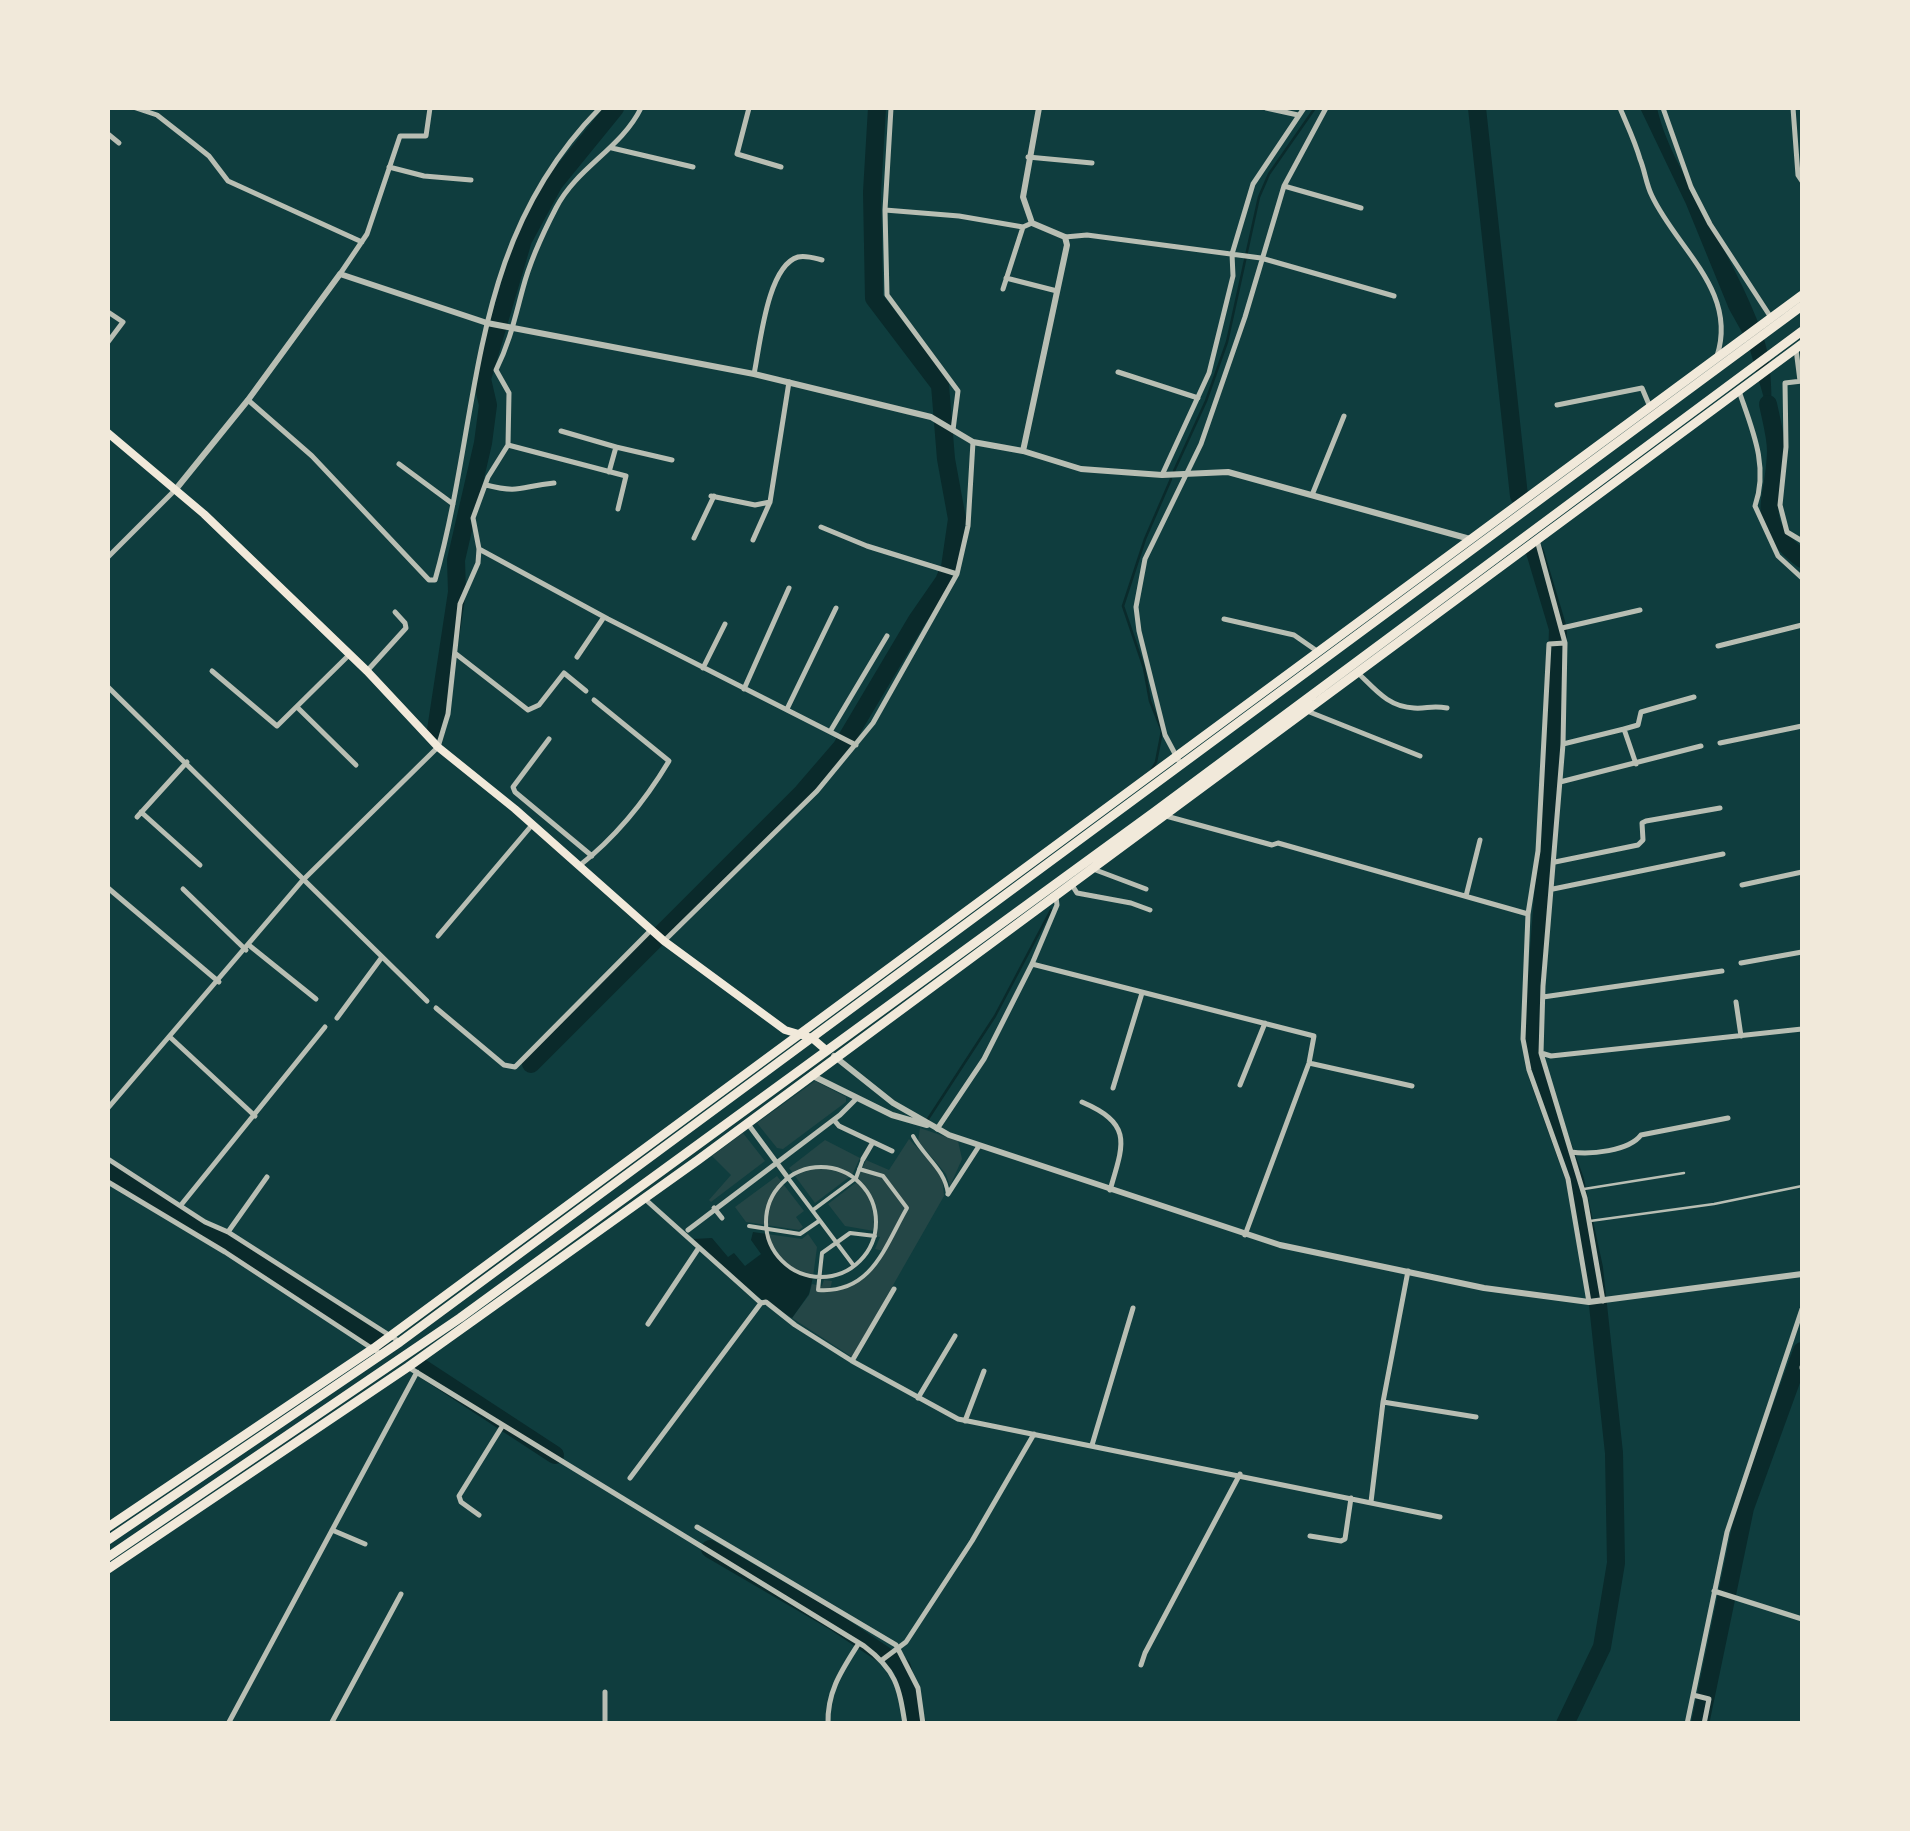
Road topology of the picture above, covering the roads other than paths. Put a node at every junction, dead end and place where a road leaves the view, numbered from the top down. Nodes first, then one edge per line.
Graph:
1 (430, 108) edge
2 (600, 108) edge
3 (641, 108) edge
4 (749, 108) edge
5 (891, 108) edge
6 (1040, 108) edge
7 (1266, 108) edge
8 (1304, 108) edge
9 (1326, 108) edge
10 (1620, 108) edge
11 (1663, 108) edge
12 (1793, 108) edge
13 (140, 109) edge
14 (1298, 115) junction
15 (108, 134) edge
16 (119, 143) dead end
17 (612, 148) junction
18 (1028, 157) junction
19 (1092, 163) dead end
20 (693, 166) dead end
21 (390, 167) junction
22 (781, 167) dead end
23 (470, 180) dead end
24 (1802, 181) edge
25 (1284, 186) junction
26 (1361, 208) dead end
27 (885, 210) junction
28 (1032, 223) junction
29 (1023, 227) junction
30 (1066, 237) junction
31 (362, 242) junction
32 (1234, 254) junction
33 (1259, 258) junction
34 (822, 260) dead end
35 (340, 274) junction
36 (1006, 278) junction
37 (1003, 289) dead end
38 (1057, 290) junction
39 (1802, 295) edge
40 (1394, 296) dead end
41 (1802, 306) edge
42 (108, 312) edge
43 (490, 323) junction
44 (1770, 323) junction
45 (511, 328) junction
46 (1802, 331) edge
47 (108, 342) edge
48 (1799, 347) edge
49 (1722, 358) junction
50 (1118, 372) dead end
51 (754, 374) junction
52 (1802, 381) edge
53 (789, 382) junction
54 (1738, 387) junction
55 (1198, 398) junction
56 (248, 400) junction
57 (1557, 405) dead end
58 (1650, 407) junction
59 (1344, 416) dead end
60 (950, 428) junction
61 (561, 431) dead end
62 (108, 434) edge
63 (973, 442) junction
64 (508, 445) junction
65 (616, 446) junction
66 (1023, 451) junction
67 (672, 460) dead end
68 (399, 464) dead end
69 (610, 472) junction
70 (1164, 474) junction
71 (1182, 474) junction
72 (554, 484) dead end
73 (486, 485) junction
74 (176, 489) junction
75 (1312, 495) junction
76 (770, 502) junction
77 (453, 504) junction
78 (618, 509) dead end
79 (820, 527) dead end
80 (694, 538) dead end
81 (1469, 538) junction
82 (753, 540) dead end
83 (1537, 540) junction
84 (1802, 542) edge
85 (1478, 545) junction
86 (479, 549) junction
87 (108, 557) edge
88 (954, 573) junction
89 (1802, 578) edge
90 (789, 588) dead end
91 (836, 608) dead end
92 (1640, 610) dead end
93 (395, 612) dead end
94 (604, 617) junction
95 (1224, 620) dead end
96 (725, 624) dead end
97 (1802, 625) edge
98 (1562, 628) junction
99 (887, 636) dead end
100 (1565, 643) junction
101 (1718, 646) dead end
102 (1316, 652) junction
103 (350, 654) junction
104 (456, 654) junction
105 (576, 657) dead end
106 (703, 668) junction
107 (212, 671) dead end
108 (367, 671) junction
109 (1358, 673) junction
110 (108, 687) edge
111 (744, 689) junction
112 (586, 691) dead end
113 (1694, 697) dead end
114 (594, 700) dead end
115 (298, 708) junction
116 (1447, 708) dead end
117 (787, 710) junction
118 (1306, 711) junction
119 (1802, 726) edge
120 (1624, 728) junction
121 (834, 732) junction
122 (549, 739) dead end
123 (1720, 742) dead end
124 (856, 744) junction
125 (1563, 744) junction
126 (1700, 746) dead end
127 (438, 747) junction
128 (1420, 756) dead end
129 (1179, 761) junction
130 (187, 762) junction
131 (1636, 764) junction
132 (356, 765) dead end
133 (1560, 782) junction
134 (1720, 808) dead end
135 (1152, 813) junction
136 (1165, 816) junction
137 (532, 825) junction
138 (1480, 840) dead end
139 (1722, 854) dead end
140 (592, 856) junction
141 (1555, 862) junction
142 (200, 866) dead end
143 (579, 866) junction
144 (1093, 869) junction
145 (1802, 872) edge
146 (302, 882) junction
147 (1742, 884) dead end
148 (1072, 885) junction
149 (108, 888) edge
150 (1146, 889) dead end
151 (183, 890) dead end
152 (1553, 890) junction
153 (1466, 896) junction
154 (1056, 897) junction
155 (1150, 910) dead end
156 (1528, 914) junction
157 (658, 935) junction
158 (438, 936) dead end
159 (248, 948) junction
160 (1802, 952) edge
161 (382, 958) junction
162 (1741, 963) dead end
163 (1032, 964) junction
164 (1722, 971) dead end
165 (219, 982) junction
166 (1526, 985) junction
167 (1543, 986) junction
168 (1142, 994) junction
169 (1543, 998) junction
170 (316, 999) dead end
171 (427, 1000) dead end
172 (1736, 1002) dead end
173 (436, 1008) dead end
174 (338, 1018) dead end
175 (1266, 1023) junction
176 (326, 1027) dead end
177 (1802, 1029) edge
178 (791, 1035) junction
179 (1741, 1036) junction
180 (171, 1038) junction
181 (812, 1038) junction
182 (796, 1050) junction
183 (1541, 1052) junction
184 (830, 1053) junction
185 (1309, 1063) junction
186 (808, 1064) junction
187 (811, 1075) junction
188 (1240, 1085) dead end
189 (1412, 1086) dead end
190 (1113, 1088) dead end
191 (857, 1098) junction
192 (1082, 1102) dead end
193 (108, 1108) edge
194 (255, 1116) junction
195 (1728, 1118) dead end
196 (834, 1120) junction
197 (746, 1122) junction
198 (932, 1127) junction
199 (914, 1136) dead end
200 (873, 1142) junction
201 (980, 1146) junction
202 (892, 1152) dead end
203 (1571, 1152) junction
204 (108, 1159) edge
205 (864, 1160) joint
206 (776, 1162) junction
207 (859, 1169) junction
208 (1684, 1173) dead end
209 (267, 1176) dead end
210 (788, 1178) junction
211 (856, 1178) junction
212 (108, 1182) edge
213 (1802, 1186) edge
214 (1110, 1190) junction
215 (1583, 1190) junction
216 (948, 1194) joint
217 (644, 1198) junction
218 (181, 1205) junction
219 (714, 1208) junction
220 (812, 1210) junction
221 (722, 1218) dead end
222 (820, 1221) junction
223 (1589, 1221) junction
224 (749, 1226) dead end
225 (766, 1229) junction
226 (688, 1230) dead end
227 (228, 1232) junction
228 (1245, 1235) junction
229 (875, 1236) junction
230 (836, 1243) junction
231 (698, 1249) junction
232 (854, 1266) junction
233 (1408, 1271) junction
234 (1802, 1274) edge
235 (819, 1277) junction
236 (894, 1289) dead end
237 (1601, 1301) junction
238 (761, 1302) junction
239 (1589, 1302) junction
240 (1132, 1308) dead end
241 (1802, 1309) edge
242 (648, 1324) dead end
243 (391, 1335) junction
244 (954, 1336) dead end
245 (400, 1342) junction
246 (378, 1351) junction
247 (852, 1361) junction
248 (408, 1366) junction
249 (984, 1372) dead end
250 (918, 1398) junction
251 (1382, 1402) junction
252 (1476, 1418) dead end
253 (965, 1421) junction
254 (503, 1426) junction
255 (1034, 1434) junction
256 (1092, 1445) junction
257 (1240, 1474) junction
258 (630, 1478) dead end
259 (1352, 1498) junction
260 (1371, 1502) junction
261 (479, 1515) dead end
262 (1440, 1516) dead end
263 (698, 1526) dead end
264 (108, 1528) edge
265 (332, 1530) junction
266 (1310, 1536) dead end
267 (108, 1540) edge
268 (365, 1544) dead end
269 (108, 1557) edge
270 (108, 1569) edge
271 (1716, 1592) junction
272 (401, 1594) dead end
273 (1802, 1619) edge
274 (859, 1643) junction
275 (899, 1649) junction
276 (886, 1657) junction
277 (1141, 1665) dead end
278 (606, 1692) dead end
279 (1696, 1695) junction
280 (228, 1724) edge
281 (332, 1724) edge
282 (605, 1724) edge
283 (828, 1724) edge
284 (904, 1724) edge
285 (923, 1724) edge
286 (1688, 1724) edge
287 (1704, 1724) edge

1 - 21 street
2 - 43 street
3 - 17 street
4 - 22 street
5 - 27 street
6 - 18 street
7 - 14 street
8 - 14 street
9 - 25 street
10 - 49 street
11 - 44 street
12 - 24 street
13 - 31 street
14 - 32 street
15 - 16 street
17 - 20 street
17 - 45 street
18 - 19 street
18 - 28 street
21 - 23 street
21 - 31 street
25 - 26 street
25 - 33 street
27 - 29 street
27 - 60 street
28 - 29 street
28 - 30 street
29 - 36 street
30 - 32 street
30 - 38 street
31 - 35 street
32 - 33 street
32 - 55 street
33 - 40 street
33 - 71 street
34 - 51 street
35 - 43 street
35 - 56 street
36 - 37 street
36 - 38 street
38 - 66 street
39 - 44 highway
41 - 44 highway
42 - 47 street
43 - 45 street
43 - 77 street
44 - 49 highway
45 - 51 street
45 - 64 street
46 - 54 highway
48 - 52 street
48 - 54 highway
49 - 58 highway
49 - 85 highway
50 - 55 street
51 - 53 street
52 - 84 street
53 - 60 street
53 - 76 street
54 - 83 highway
54 - 89 street
54 - 135 highway
55 - 70 street
56 - 74 street
56 - 77 street
57 - 58 street
58 - 81 highway
59 - 75 street
60 - 63 street
61 - 65 street
62 - 74 main road
63 - 66 street
63 - 88 street
64 - 69 street
64 - 73 street
65 - 67 street
65 - 69 street
66 - 70 street
68 - 77 street
69 - 78 street
70 - 71 street
71 - 75 street
71 - 129 street
72 - 73 street
73 - 86 street
74 - 87 street
74 - 103 main road
75 - 81 street
76 - 80 street
76 - 82 street
79 - 88 street
81 - 85 street
81 - 102 highway
83 - 98 street
83 - 109 highway
85 - 129 highway
86 - 94 street
86 - 104 street
88 - 124 street
90 - 111 street
91 - 117 street
92 - 98 street
93 - 108 street
94 - 105 street
94 - 106 street
95 - 102 street
96 - 106 street
97 - 101 street
98 - 100 street
99 - 121 street
100 - 125 street
100 - 156 street
102 - 129 highway
103 - 108 main road
103 - 115 street
104 - 112 street
104 - 127 street
106 - 111 street
107 - 115 street
108 - 127 main road
109 - 116 street
109 - 118 highway
110 - 130 street
111 - 117 street
113 - 120 street
114 - 140 street
115 - 132 street
117 - 121 street
118 - 128 street
118 - 136 highway
119 - 123 street
120 - 125 street
120 - 131 street
121 - 124 street
122 - 140 street
124 - 157 street
125 - 133 street
126 - 131 street
127 - 137 main road
127 - 146 street
129 - 178 highway
129 - 181 highway
130 - 142 street
130 - 146 street
131 - 133 street
133 - 141 street
134 - 141 street
135 - 136 street
135 - 184 highway
136 - 144 highway
136 - 153 street
137 - 143 main road
137 - 158 street
138 - 153 street
139 - 152 street
140 - 143 street
141 - 152 street
143 - 157 main road
144 - 148 highway
144 - 150 street
145 - 147 street
146 - 159 street
146 - 161 street
148 - 154 highway
148 - 155 street
149 - 165 street
151 - 159 street
152 - 167 street
153 - 156 street
154 - 163 street
154 - 184 highway
156 - 166 street
157 - 173 street
157 - 178 main road
159 - 165 street
159 - 170 street
160 - 162 street
161 - 171 street
161 - 174 street
163 - 168 street
163 - 198 street
164 - 169 street
165 - 180 street
166 - 167 street
166 - 239 street
167 - 169 street
168 - 175 street
168 - 190 street
169 - 183 street
172 - 179 street
175 - 185 street
175 - 188 street
176 - 194 street
177 - 179 street
178 - 181 main road
178 - 182 main road
178 - 243 highway
179 - 183 street
180 - 193 street
180 - 194 street
181 - 182 highway
181 - 184 main road
182 - 186 main road
182 - 245 highway
183 - 203 street
184 - 186 highway
184 - 187 highway
184 - 198 street
185 - 189 street
185 - 228 street
186 - 187 street
186 - 248 highway
187 - 191 street
187 - 197 highway
191 - 196 street
191 - 198 street
192 - 214 street
194 - 218 street
195 - 203 street
196 - 200 street
196 - 206 street
197 - 206 street
197 - 217 highway
198 - 201 street
199 - 216 street
200 - 202 street
200 - 205 street
201 - 214 street
201 - 216 street
203 - 215 street
204 - 218 street
205 - 207 street
206 - 210 street
206 - 219 street
207 - 211 street
207 - 235 street
208 - 215 lane
209 - 227 street
210 - 211 street
210 - 220 street
210 - 225 street
211 - 220 street
211 - 229 street
212 - 246 street
213 - 223 lane
214 - 228 street
215 - 223 street
217 - 231 street
217 - 248 highway
218 - 227 street
219 - 221 street
219 - 226 street
220 - 222 street
222 - 225 street
222 - 230 street
223 - 237 street
224 - 225 street
225 - 235 street
227 - 243 street
228 - 233 street
229 - 230 street
229 - 232 street
230 - 232 street
230 - 235 street
231 - 238 street
231 - 242 street
232 - 235 street
233 - 239 street
233 - 251 street
234 - 237 street
236 - 247 street
237 - 239 street
238 - 247 street
238 - 258 street
240 - 256 street
241 - 271 street
243 - 245 street
243 - 246 highway
244 - 250 street
245 - 246 highway
246 - 264 highway
246 - 267 highway
247 - 250 street
248 - 254 street
248 - 265 street
248 - 269 highway
248 - 270 highway
249 - 253 street
250 - 253 street
251 - 252 street
251 - 260 street
253 - 255 street
254 - 261 street
254 - 274 street
255 - 256 street
255 - 275 street
256 - 257 street
257 - 259 street
257 - 277 street
259 - 260 street
259 - 266 street
260 - 262 street
263 - 275 street
265 - 268 street
265 - 280 street
271 - 273 street
271 - 279 street
272 - 281 street
274 - 276 street
274 - 283 street
275 - 276 street
275 - 285 street
276 - 284 street
278 - 282 street
279 - 286 street
279 - 287 street

